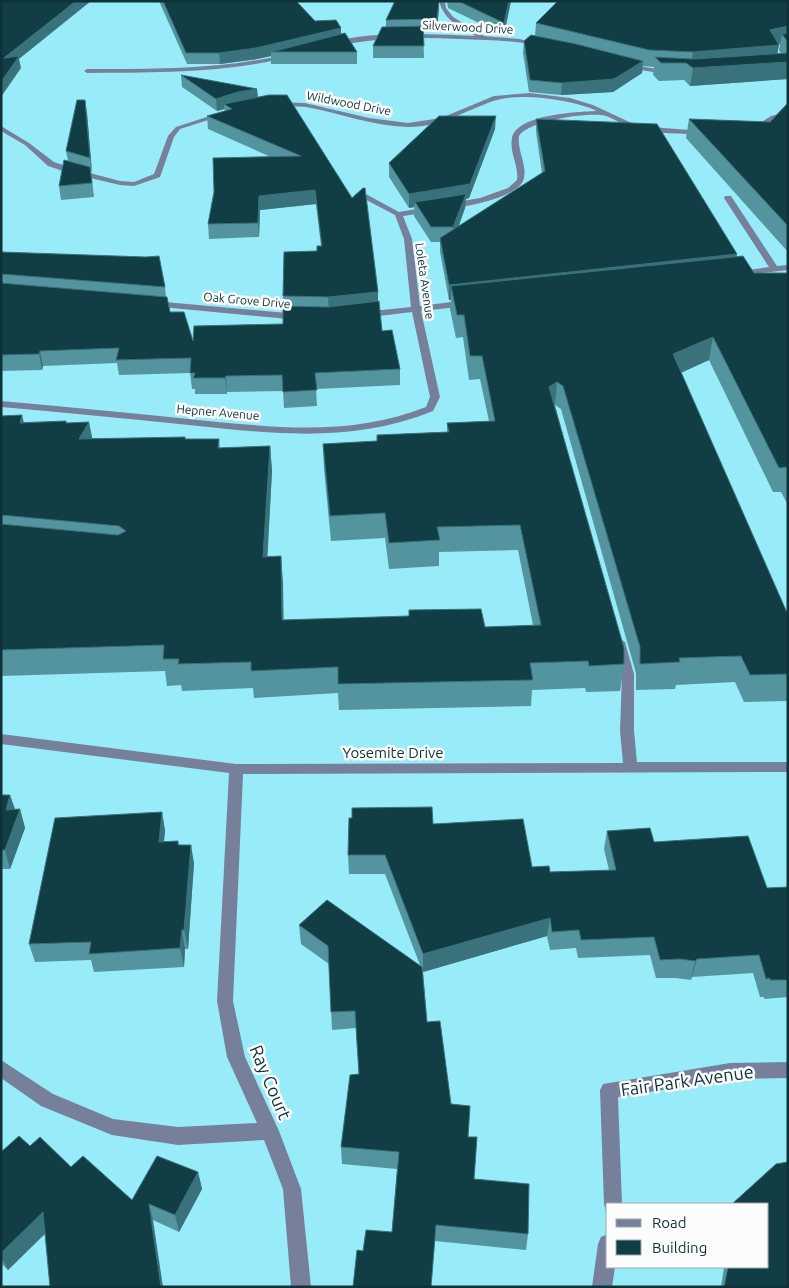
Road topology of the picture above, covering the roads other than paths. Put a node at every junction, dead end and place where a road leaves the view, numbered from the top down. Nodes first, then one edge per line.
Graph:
1 (442, 1) edge
2 (485, 38) junction
3 (548, 46) edge
4 (323, 47) edge
5 (296, 53) edge
6 (621, 65) edge
7 (87, 71) dead end
8 (678, 73) edge
9 (269, 104) edge
10 (230, 111) edge
11 (604, 113) junction
12 (788, 114) edge
13 (1, 128) edge
14 (741, 132) edge
15 (713, 133) edge
16 (359, 194) edge
17 (728, 198) dead end
18 (398, 214) junction
19 (788, 267) edge
20 (774, 270) junction
21 (729, 275) edge
22 (475, 302) edge
23 (145, 304) edge
24 (416, 308) junction
25 (352, 316) edge
26 (309, 318) edge
27 (1, 404) edge
28 (430, 409) joint
29 (615, 626) edge
30 (1, 739) edge
31 (788, 767) edge
32 (631, 768) junction
33 (236, 769) junction
34 (1, 1068) edge
35 (788, 1070) edge
36 (270, 1131) junction
37 (613, 1203) edge
38 (606, 1258) edge
39 (301, 1287) edge
40 (602, 1287) edge

1 - 2 street
2 - 3 street, Silverwood Drive
2 - 4 street, Silverwood Drive
5 - 7 street
6 - 8 street
9 - 11 street, Wildwood Drive
10 - 13 street
11 - 15 street, Wildwood Drive
11 - 18 street
12 - 14 street
16 - 18 street
17 - 20 street
18 - 24 street, Loleta Avenue
19 - 20 street
20 - 21 street
22 - 24 street
23 - 26 street, Oak Grove Drive
24 - 25 street
24 - 28 street, Loleta Avenue
27 - 28 street, Hepner Avenue
29 - 32 street
30 - 33 street, Yosemite Drive
31 - 32 street, Yosemite Drive
32 - 33 street, Yosemite Drive
33 - 36 street, Ray Court
34 - 36 street
35 - 37 street, Fair Park Avenue
36 - 39 street, Ray Court
38 - 40 street

